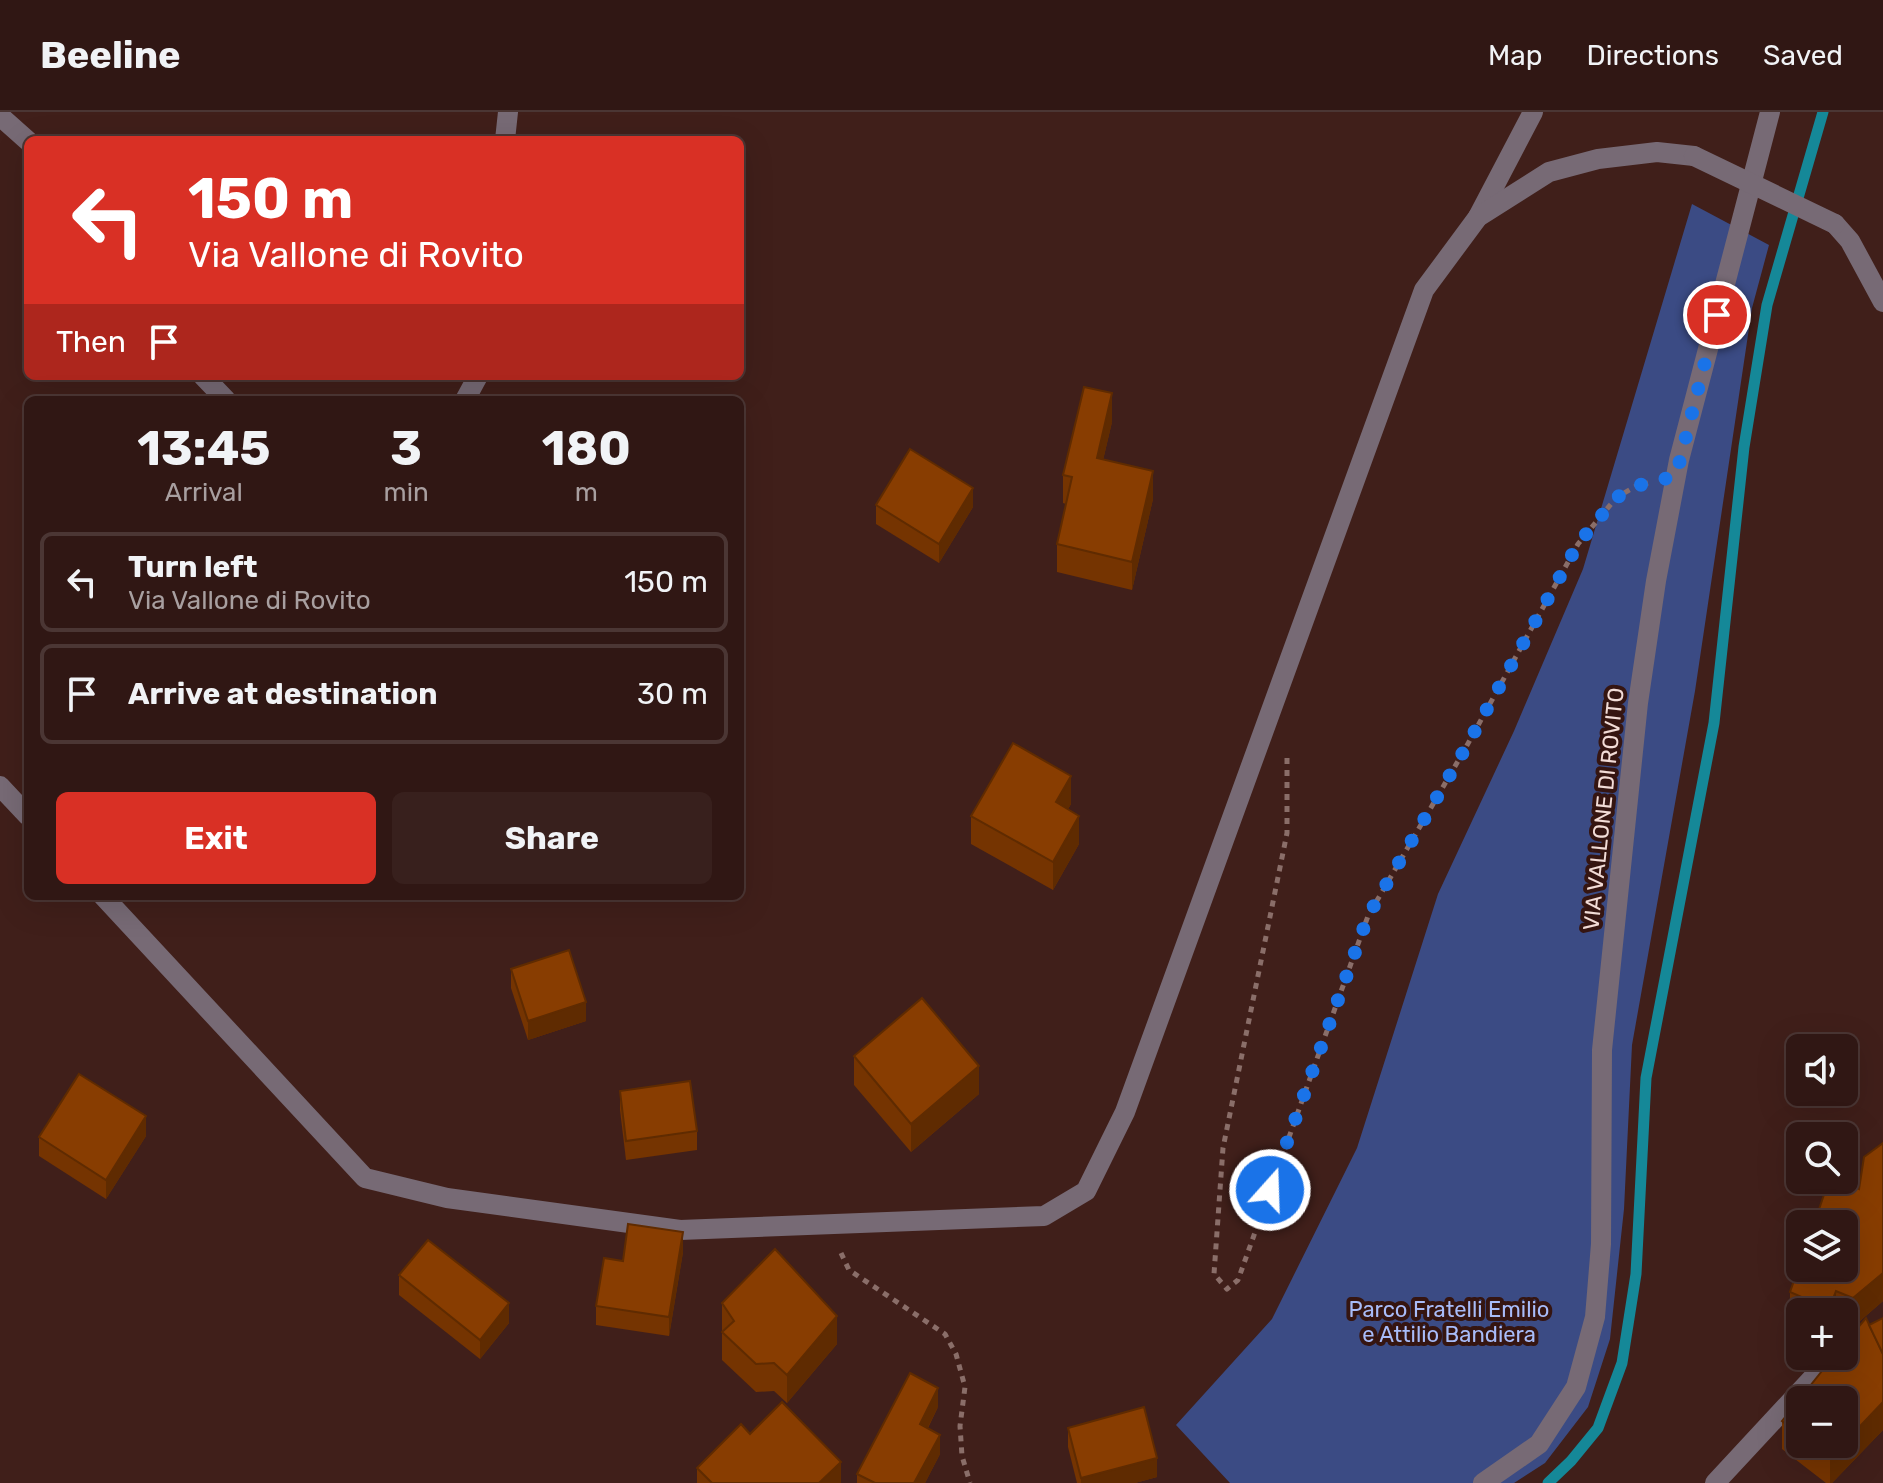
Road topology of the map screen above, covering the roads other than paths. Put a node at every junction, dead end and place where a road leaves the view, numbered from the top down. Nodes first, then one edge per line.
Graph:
1 (508, 112) edge
2 (1533, 112) edge
3 (1770, 112) edge
4 (0, 116) edge
5 (505, 136) edge
6 (24, 137) edge
7 (1478, 217) junction
8 (1883, 302) edge
9 (207, 380) edge
10 (222, 396) edge
11 (0, 786) edge
12 (24, 812) edge
13 (107, 900) edge
14 (1820, 1370) edge
15 (1483, 1483) edge
16 (1715, 1483) edge

1 - 5 street
2 - 7 street
3 - 15 street, VIA VALLONE DI ROVITO
4 - 6 street
7 - 8 street, bridge
7 - 13 street
9 - 10 street
11 - 12 street
14 - 16 street

